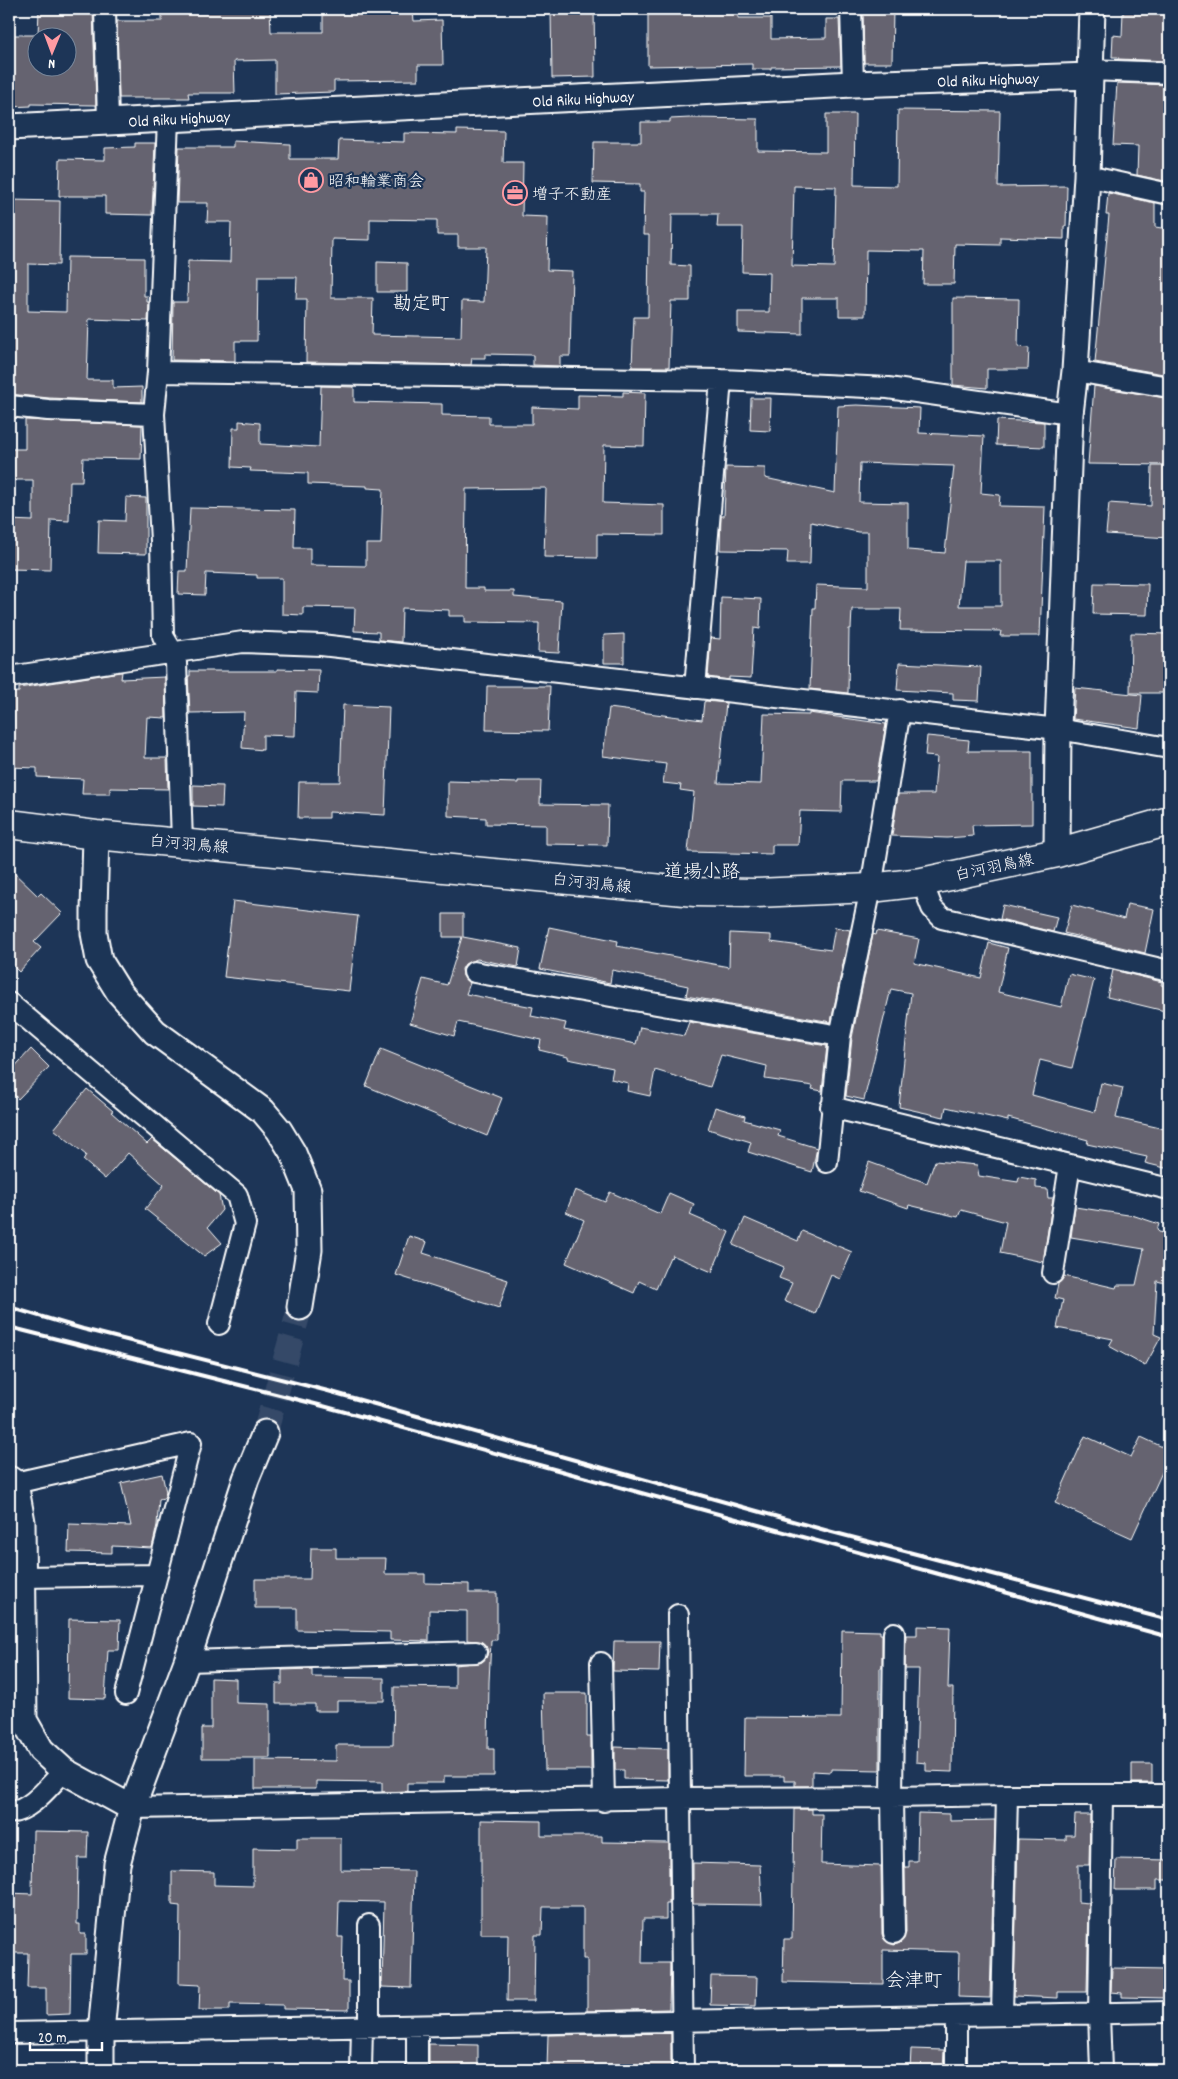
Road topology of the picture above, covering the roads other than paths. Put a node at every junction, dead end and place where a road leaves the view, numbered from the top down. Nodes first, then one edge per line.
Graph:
1 (105, 9) edge
2 (851, 9) edge
3 (1092, 9) edge
4 (1090, 73) junction
5 (1169, 73) edge
6 (852, 84) junction
7 (168, 119) junction
8 (108, 121) junction
9 (9, 127) edge
10 (1087, 176) junction
11 (1169, 194) edge
12 (1075, 371) junction
13 (158, 372) junction
14 (721, 380) junction
15 (1169, 387) edge
16 (9, 406) edge
17 (154, 414) junction
18 (1070, 414) junction
19 (172, 651) junction
20 (9, 677) edge
21 (695, 688) junction
22 (900, 710) junction
23 (1058, 729) junction
24 (1169, 748) edge
25 (1169, 821) edge
26 (9, 824) edge
27 (96, 834) junction
28 (182, 842) junction
29 (1057, 853) junction
30 (922, 882) junction
31 (871, 888) junction
32 (1169, 971) edge
33 (474, 972) dead end
34 (9, 1003) edge
35 (840, 1036) junction
36 (831, 1107) junction
37 (827, 1162) dead end
38 (1070, 1165) junction
39 (1169, 1189) edge
40 (1053, 1273) dead end
41 (300, 1307) tunnel mouth
42 (220, 1324) dead end
43 (265, 1433) tunnel mouth
44 (12, 1481) edge
45 (157, 1575) junction
46 (23, 1577) junction
47 (678, 1615) dead end
48 (894, 1633) dead end
49 (476, 1652) dead end
50 (187, 1661) junction
51 (601, 1663) dead end
52 (126, 1694) dead end
53 (64, 1771) junction
54 (1007, 1795) junction
55 (1169, 1795) edge
56 (1102, 1796) junction
57 (679, 1798) junction
58 (892, 1798) junction
59 (604, 1800) junction
60 (132, 1808) junction
61 (9, 1814) edge
62 (369, 1925) dead end
63 (894, 1933) dead end
64 (1169, 2012) edge
65 (1099, 2014) junction
66 (1002, 2015) junction
67 (956, 2016) junction
68 (682, 2021) junction
69 (417, 2026) junction
70 (366, 2027) junction
71 (101, 2032) junction
72 (9, 2033) edge
73 (101, 2070) edge
74 (361, 2070) edge
75 (417, 2070) edge
76 (683, 2070) edge
77 (956, 2070) edge
78 (1101, 2070) edge

1 - 8 street
2 - 6 street
3 - 4 street
4 - 5 street
4 - 6 street, Old Riku Highway
4 - 10 street
6 - 7 street, Old Riku Highway
7 - 8 street, Old Riku Highway
7 - 13 street
8 - 9 street, Old Riku Highway
10 - 11 street
10 - 12 street
12 - 15 street
12 - 18 street
13 - 14 street
13 - 17 street
14 - 18 street
14 - 21 street
16 - 17 street
17 - 19 street
18 - 23 street
19 - 20 street
19 - 21 street
19 - 28 street
21 - 22 street
22 - 23 street
22 - 31 street
23 - 24 street
23 - 29 street
25 - 29 main road, 白河羽鳥線
26 - 27 main road, 白河羽鳥線
27 - 28 main road, 白河羽鳥線
27 - 41 street
28 - 31 main road, 白河羽鳥線
29 - 30 main road, 白河羽鳥線
30 - 31 main road, 白河羽鳥線
30 - 32 street
31 - 35 street
33 - 35 street
34 - 42 street
35 - 36 street
36 - 37 street
36 - 38 street
38 - 39 street
38 - 40 street
43 - 50 street
44 - 45 street
44 - 46 street
45 - 46 street
45 - 52 street
46 - 53 street
47 - 57 street
48 - 58 street
49 - 50 street
50 - 60 street
51 - 59 street
53 - 60 street
53 - 61 street
54 - 56 street
54 - 58 street
54 - 66 street
55 - 56 street
56 - 65 street
57 - 58 street
57 - 59 street
57 - 68 street
58 - 63 street
59 - 60 street
60 - 71 street
62 - 70 street
64 - 65 street
65 - 66 street
65 - 78 street
66 - 67 street
67 - 68 street
67 - 77 street
68 - 69 street
68 - 76 street
69 - 70 street
69 - 75 street
70 - 71 street
70 - 74 street
71 - 72 street
71 - 73 street

